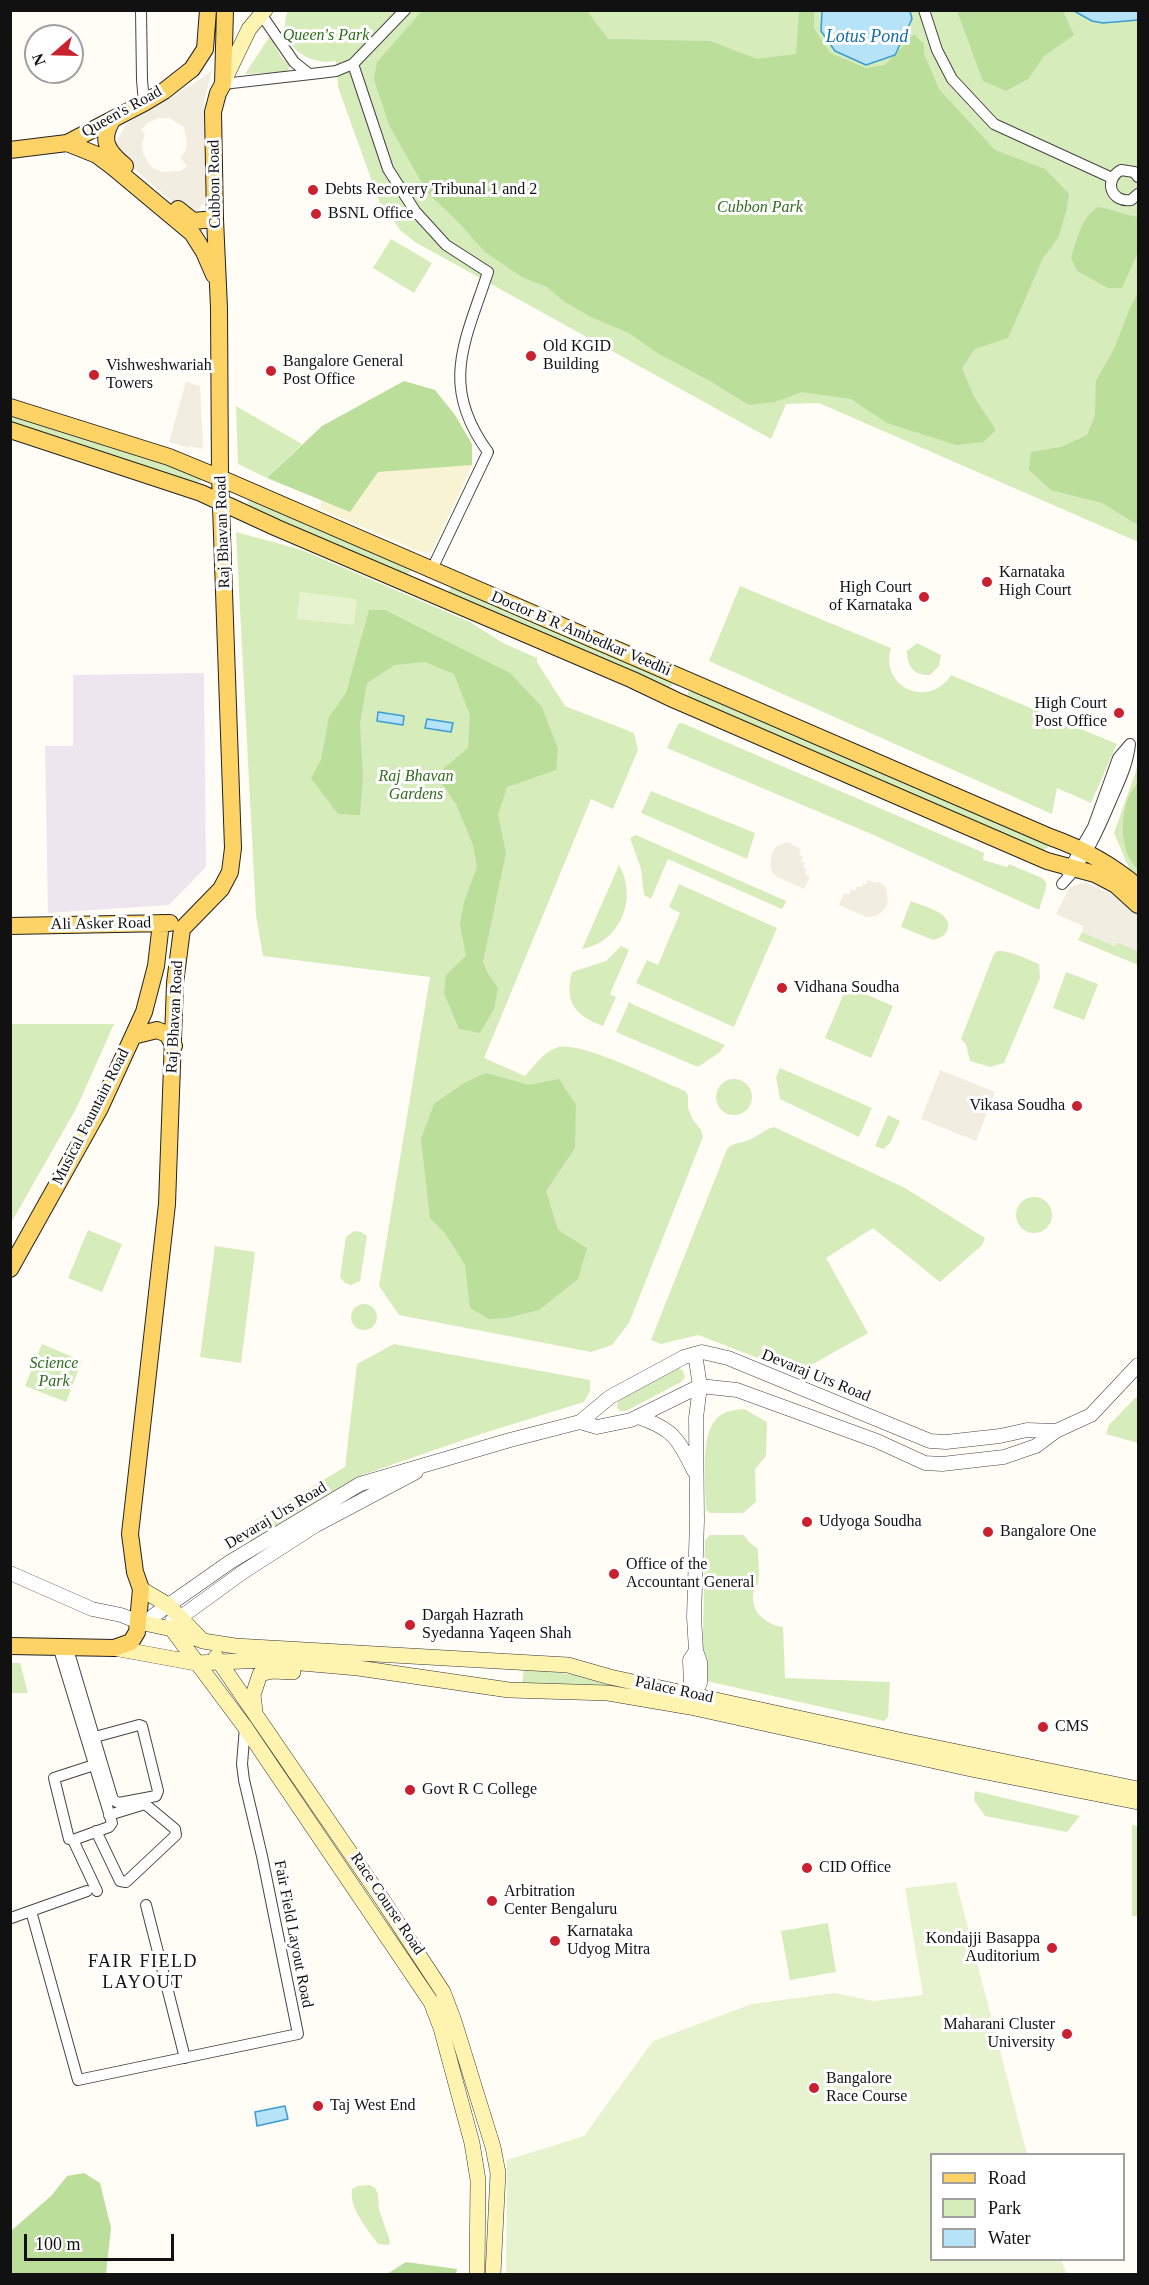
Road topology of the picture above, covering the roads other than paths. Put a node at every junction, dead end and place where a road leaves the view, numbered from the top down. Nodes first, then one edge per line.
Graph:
1 (141, 10) edge
2 (208, 10) edge
3 (405, 10) edge
4 (924, 10) edge
5 (261, 14) edge
6 (228, 15) edge
7 (205, 49) junction
8 (353, 64) junction
9 (309, 74) junction
10 (223, 84) junction
11 (144, 104) junction
12 (113, 119) junction
13 (67, 143) junction
14 (10, 150) edge
15 (1138, 177) edge
16 (1112, 178) junction
17 (1138, 194) edge
18 (215, 219) junction
19 (218, 285) junction
20 (10, 407) edge
21 (10, 430) edge
22 (220, 478) junction
23 (221, 502) junction
24 (277, 528) junction
25 (223, 538) junction
26 (431, 569) junction
27 (411, 585) junction
28 (435, 596) junction
29 (1134, 744) edge
30 (1084, 850) junction
31 (1072, 869) junction
32 (1138, 887) edge
33 (1138, 905) edge
34 (191, 918) junction
35 (160, 923) junction
36 (10, 926) edge
37 (133, 1036) junction
38 (174, 1046) junction
39 (10, 1269) edge
40 (694, 1354) junction
41 (1138, 1365) edge
42 (700, 1386) junction
43 (610, 1397) junction
44 (638, 1417) junction
45 (580, 1422) junction
46 (621, 1422) junction
47 (1056, 1431) junction
48 (426, 1466) junction
49 (696, 1475) junction
50 (10, 1573) edge
51 (141, 1589) junction
52 (168, 1605) junction
53 (158, 1620) junction
54 (203, 1641) junction
55 (10, 1646) edge
56 (62, 1646) junction
57 (114, 1648) junction
58 (448, 1657) junction
59 (196, 1663) junction
60 (220, 1663) junction
61 (369, 1671) junction
62 (445, 1680) junction
63 (698, 1699) junction
64 (256, 1713) junction
65 (245, 1727) junction
66 (95, 1737) junction
67 (94, 1765) junction
68 (1075, 1783) junction
69 (1138, 1789) edge
70 (1138, 1802) edge
71 (109, 1815) junction
72 (96, 1831) junction
73 (73, 1840) junction
74 (146, 1905) dead end
75 (31, 1911) junction
76 (11, 1918) edge
77 (185, 2058) junction
78 (477, 2274) edge
79 (493, 2274) edge

1 - 11 street
2 - 7 main road
3 - 8 street
4 - 16 street
5 - 9 street
5 - 10 main road, Cubbon Road
6 - 7 main road, Queen's Road
6 - 10 main road, Cubbon Road
7 - 11 main road, Queen's Road
8 - 9 street
8 - 26 street
9 - 10 street
10 - 18 main road, Cubbon Road
11 - 12 main road, Queen's Road
12 - 13 main road, Queen's Road
12 - 18 main road
13 - 14 main road, Queen's Road
13 - 19 main road
15 - 16 street
16 - 17 street
18 - 19 main road, Cubbon Road
19 - 22 main road, Raj Bhavan Road
20 - 22 main road, Doctor B R Ambedkar Veedhi
21 - 23 main road, Doctor B R Ambedkar Veedhi
22 - 23 main road, Raj Bhavan Road
22 - 26 main road, Doctor B R Ambedkar Veedhi
23 - 24 main road, Doctor B R Ambedkar Veedhi
23 - 25 main road, Raj Bhavan Road
24 - 25 main road
24 - 27 main road, Doctor B R Ambedkar Veedhi
25 - 34 main road, Raj Bhavan Road
26 - 27 main road
26 - 28 main road
26 - 30 main road, Doctor B R Ambedkar Veedhi
27 - 28 main road, Doctor B R Ambedkar Veedhi
28 - 31 main road, Doctor B R Ambedkar Veedhi
29 - 30 street
30 - 31 street
30 - 32 main road, Doctor B R Ambedkar Veedhi
31 - 33 main road, Doctor B R Ambedkar Veedhi
34 - 35 main road, Ali Asker Road
34 - 38 main road, Raj Bhavan Road
35 - 36 main road, Ali Asker Road
35 - 37 main road, Musical Fountain Road
37 - 38 main road
37 - 39 main road, Musical Fountain Road
38 - 51 main road, Raj Bhavan Road
40 - 42 street
40 - 43 street, Devaraj Urs Road
40 - 47 street, Devaraj Urs Road
41 - 47 street, Devaraj Urs Road
42 - 44 street, Devaraj Urs Road
42 - 47 street, Devaraj Urs Road
42 - 49 street
43 - 45 street, Devaraj Urs Road
43 - 46 street
44 - 46 street, Devaraj Urs Road
44 - 49 street
45 - 46 street, Devaraj Urs Road
45 - 48 street, Devaraj Urs Road
48 - 52 street, Devaraj Urs Road
48 - 53 street, Devaraj Urs Road
49 - 63 street
50 - 53 street
51 - 52 main road
51 - 53 main road
52 - 53 main road, Race Course Road
53 - 54 main road, Race Course Road
53 - 57 main road
53 - 59 main road, Race Course Road
54 - 58 main road, Palace Road
54 - 60 main road, Race Course Road
55 - 56 main road, Palace Road
56 - 57 main road, Palace Road
56 - 66 street
56 - 67 street
57 - 59 main road, Palace Road
58 - 62 main road
58 - 63 main road, Palace Road
59 - 60 main road, Palace Road
59 - 65 main road, Race Course Road
60 - 61 main road, Palace Road
60 - 64 main road, Race Course Road
61 - 62 main road, Palace Road
61 - 64 main road, Palace Road
62 - 63 main road, Palace Road
63 - 68 main road, Palace Road
64 - 79 main road, Race Course Road
65 - 77 street, Fair Field Layout Road
65 - 78 main road, Race Course Road
66 - 66 street
67 - 71 street
67 - 73 street
68 - 69 main road, Palace Road
68 - 70 main road, Palace Road
71 - 72 street
71 - 72 street
72 - 73 street
73 - 75 street
74 - 77 street
75 - 76 street
75 - 77 street, Fair Field Layout Road

